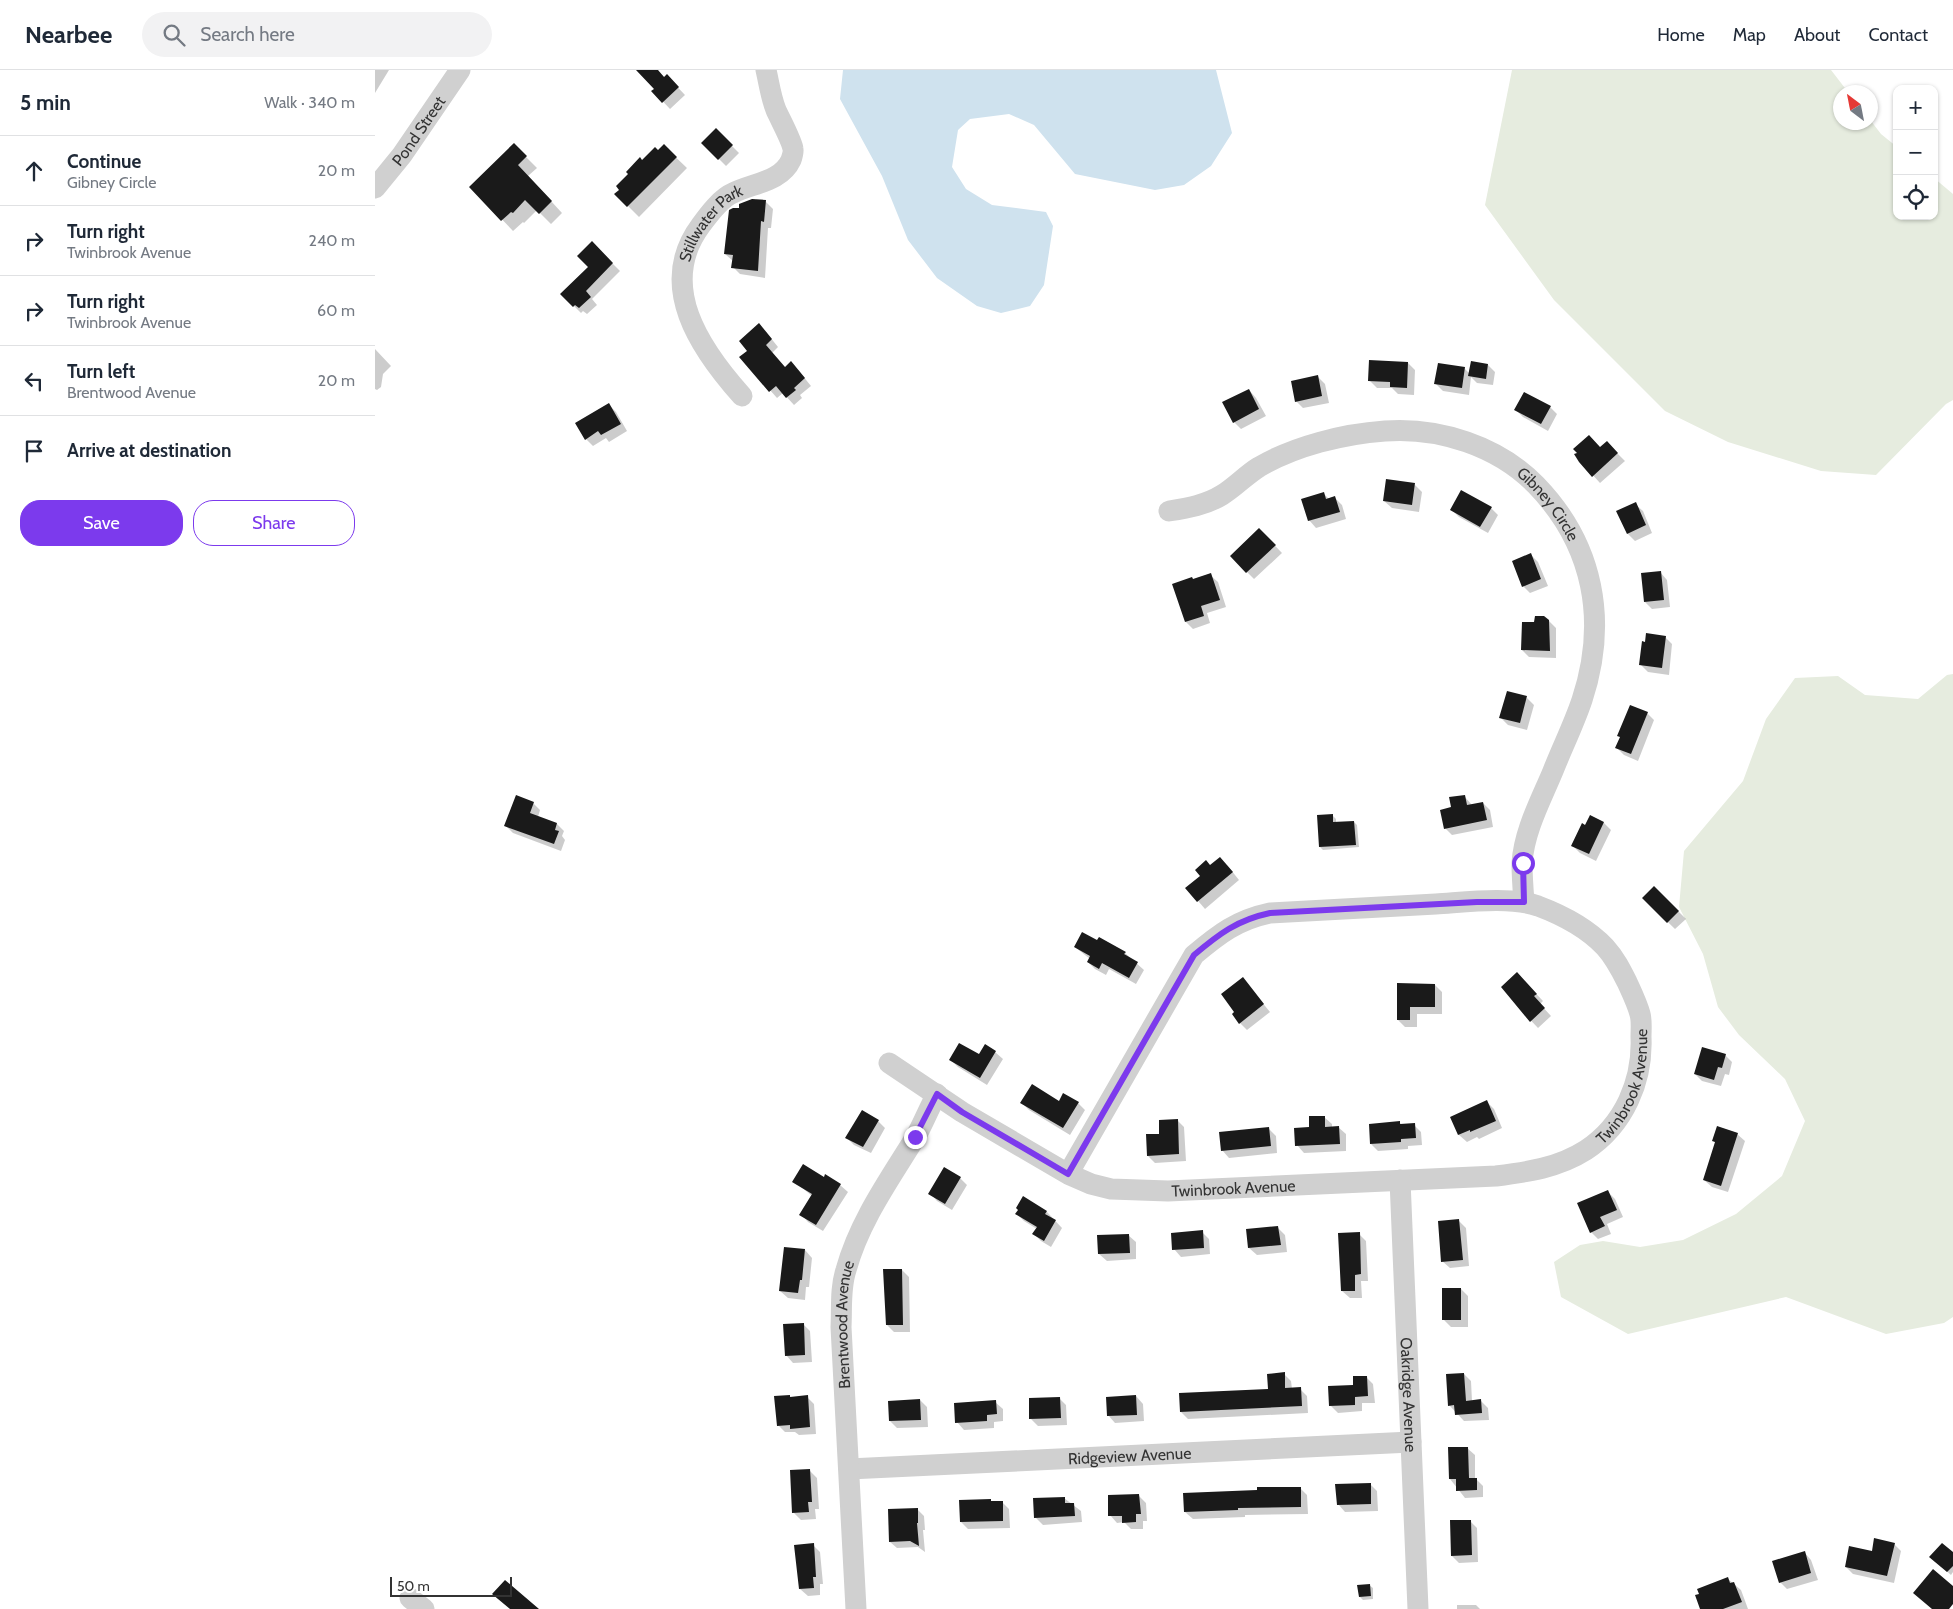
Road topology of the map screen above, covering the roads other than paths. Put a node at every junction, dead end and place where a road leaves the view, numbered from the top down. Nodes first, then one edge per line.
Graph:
1 (460, 70) edge
2 (766, 70) edge
3 (375, 188) edge
4 (742, 396) dead end
5 (1169, 511) dead end
6 (1524, 902) junction
7 (889, 1063) dead end
8 (937, 1094) junction
9 (1068, 1174) junction
10 (1400, 1180) junction
11 (1411, 1442) junction
12 (849, 1469) junction
13 (856, 1609) edge
14 (1418, 1609) edge

1 - 3 street, Pond Street
2 - 4 street, Stillwater Park
5 - 6 street, Gibney Circle
6 - 9 street, Twinbrook Avenue
6 - 10 street, Twinbrook Avenue
7 - 8 street, Twinbrook Avenue
8 - 9 street, Twinbrook Avenue
8 - 12 street, Brentwood Avenue
9 - 10 street, Twinbrook Avenue
10 - 11 street, Oakridge Avenue
11 - 12 street, Ridgeview Avenue
11 - 14 street, Oakridge Avenue
12 - 13 street, Brentwood Avenue

